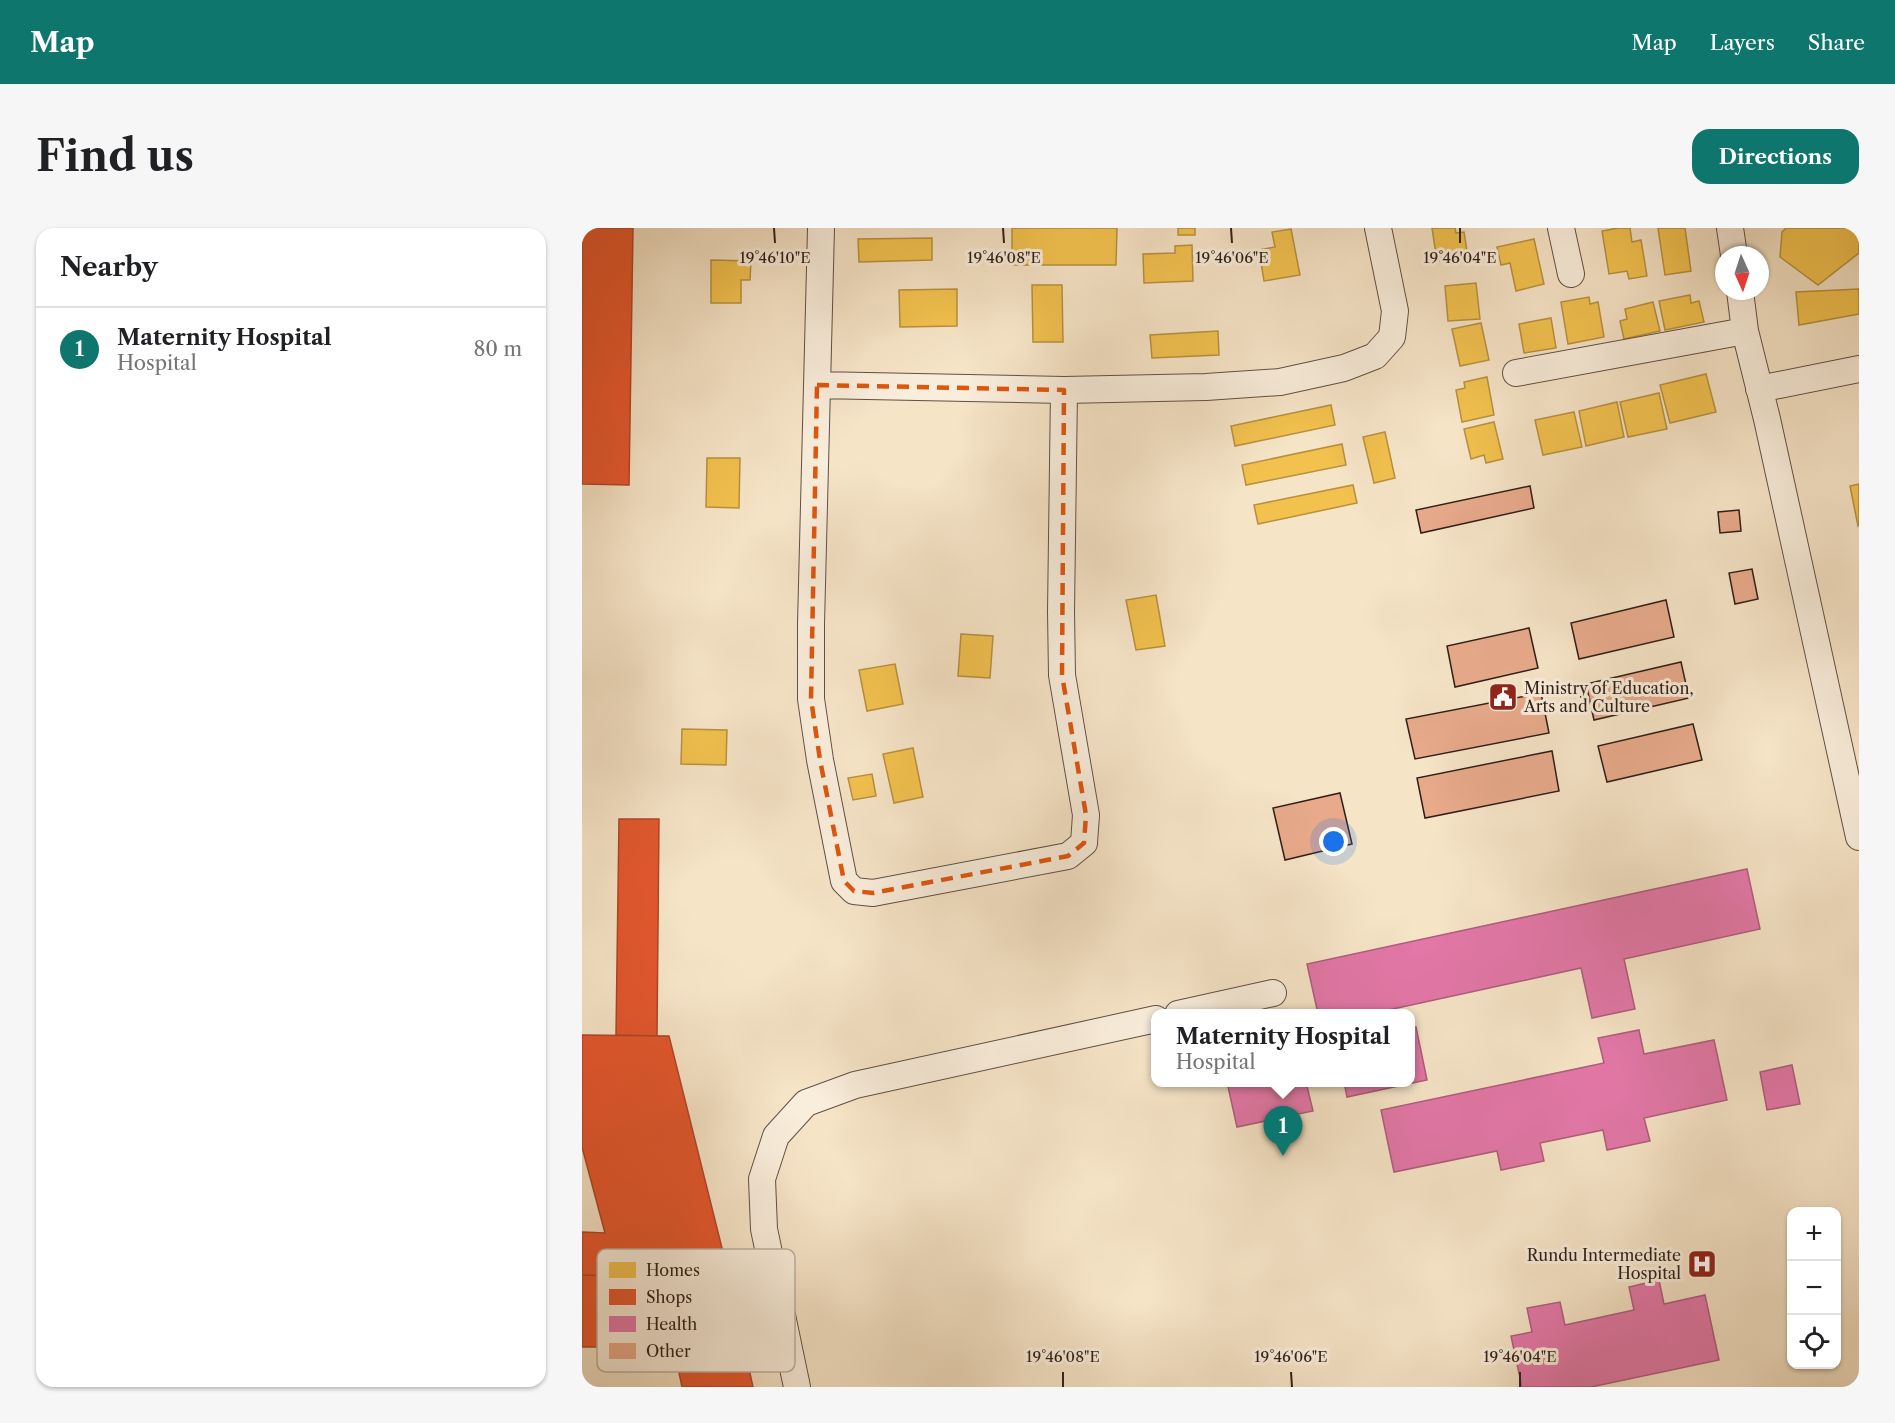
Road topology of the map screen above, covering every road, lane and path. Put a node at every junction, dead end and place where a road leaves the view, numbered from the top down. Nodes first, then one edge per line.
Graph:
1 (821, 228) edge
2 (1378, 228) edge
3 (1561, 228) edge
4 (1730, 228) edge
5 (1733, 246) edge
6 (1570, 274) dead end
7 (1741, 300) edge
8 (1745, 331) junction
9 (1859, 369) edge
10 (1516, 373) dead end
11 (817, 385) junction
12 (1759, 388) junction
13 (1064, 390) junction
14 (1854, 790) edge
15 (1859, 837) edge
16 (1273, 993) dead end
17 (1201, 1009) edge
18 (1151, 1019) edge
19 (768, 1249) edge
20 (794, 1372) edge
21 (797, 1387) edge

1 - 11 street
2 - 13 street
3 - 6 street
4 - 5 street
7 - 8 street
8 - 10 street
8 - 12 street
9 - 12 street
11 - 13 street
11 - 13 street
12 - 14 street
14 - 15 street
16 - 17 street
18 - 19 street
20 - 21 street

